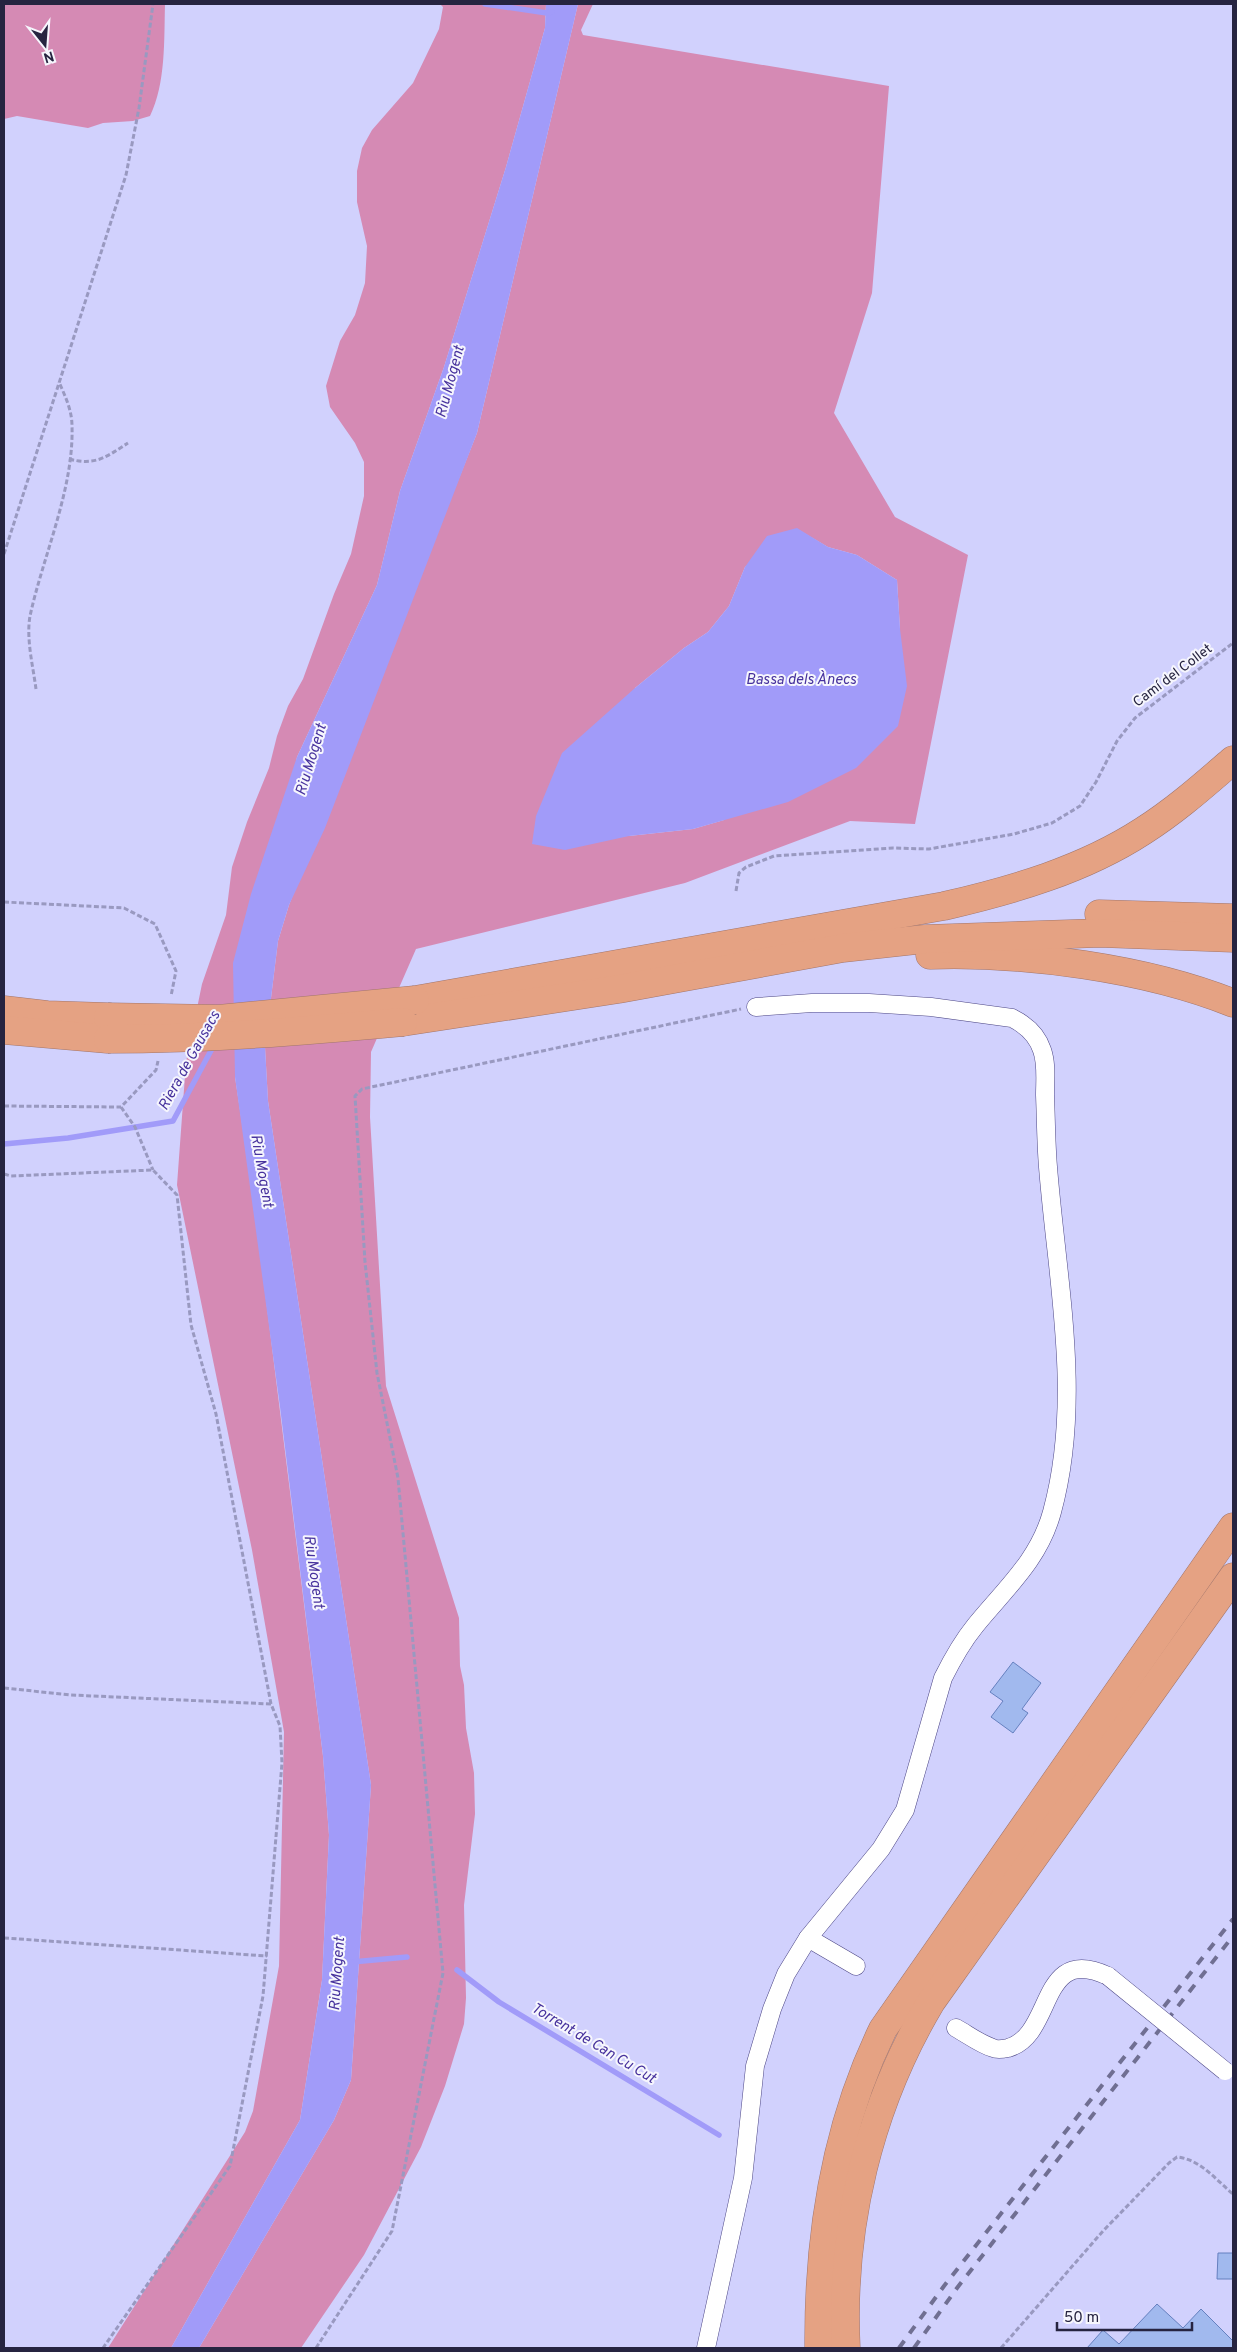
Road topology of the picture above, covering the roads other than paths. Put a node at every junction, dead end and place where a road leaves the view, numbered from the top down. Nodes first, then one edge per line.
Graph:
1 (1233, 760) edge
2 (1233, 918) edge
3 (1233, 938) edge
4 (768, 949) junction
5 (1233, 1003) edge
6 (756, 1007) road end
7 (4, 1010) edge
8 (108, 1028) junction
9 (4, 1030) edge
10 (1233, 1527) edge
11 (1233, 1577) edge
12 (808, 1938) junction
13 (856, 1966) dead end
14 (956, 2028) dead end
15 (1229, 2074) edge
16 (706, 2348) edge
17 (819, 2348) edge
18 (846, 2348) edge

1 - 4 highway
2 - 4 highway
3 - 4 highway
4 - 5 highway
4 - 8 highway, bridge
6 - 12 street
7 - 8 highway
8 - 9 highway
10 - 17 highway
11 - 18 highway
12 - 13 street
12 - 16 street
14 - 15 street, bridge

